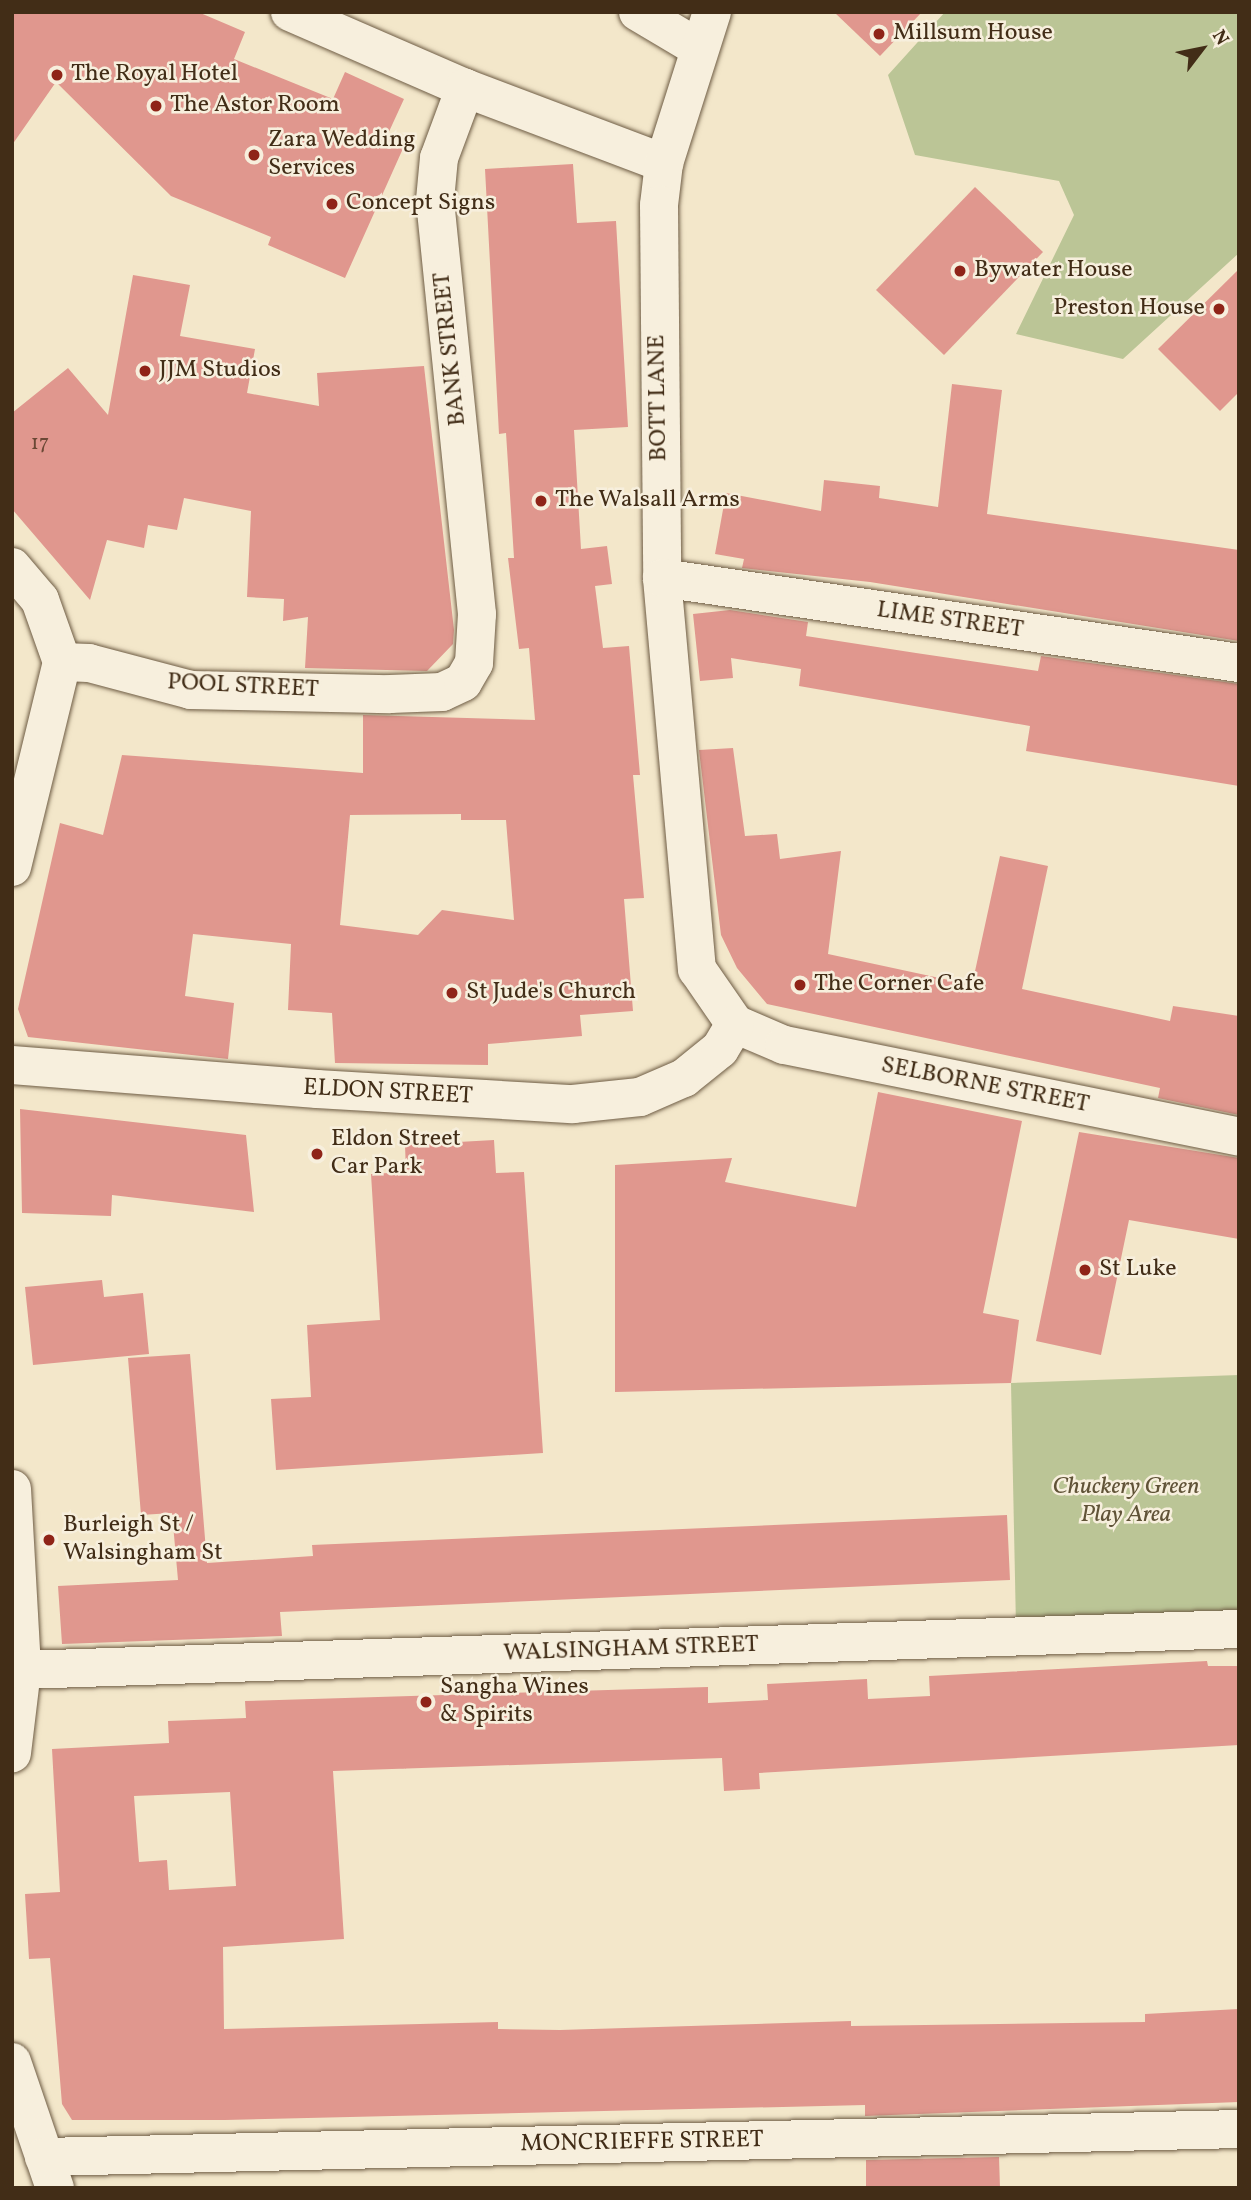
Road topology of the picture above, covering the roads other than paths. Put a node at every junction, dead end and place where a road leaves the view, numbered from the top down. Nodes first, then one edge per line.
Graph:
1 (290, 12) edge
2 (638, 12) edge
3 (705, 29) edge
4 (464, 88) junction
5 (664, 163) junction
6 (12, 567) edge
7 (662, 578) junction
8 (477, 614) joint
9 (62, 662) junction
10 (1239, 663) edge
11 (12, 867) edge
12 (735, 1024) junction
13 (12, 1065) edge
14 (1239, 1137) edge
15 (13, 1503) edge
16 (1239, 1629) edge
17 (22, 1670) junction
18 (12, 1753) edge
19 (12, 2062) edge
20 (1239, 2129) edge
21 (50, 2172) edge

1 - 4 street
2 - 3 street
3 - 5 street, BOTT LANE
4 - 5 street
4 - 8 street, BANK STREET
5 - 7 street, BOTT LANE
6 - 9 street
7 - 10 street, LIME STREET
7 - 12 street, BOTT LANE
8 - 9 street, POOL STREET
9 - 11 street
12 - 13 street, ELDON STREET
12 - 14 street, SELBORNE STREET
15 - 17 street
16 - 17 street, WALSINGHAM STREET
17 - 18 street
19 - 21 street
20 - 21 street, MONCRIEFFE STREET

